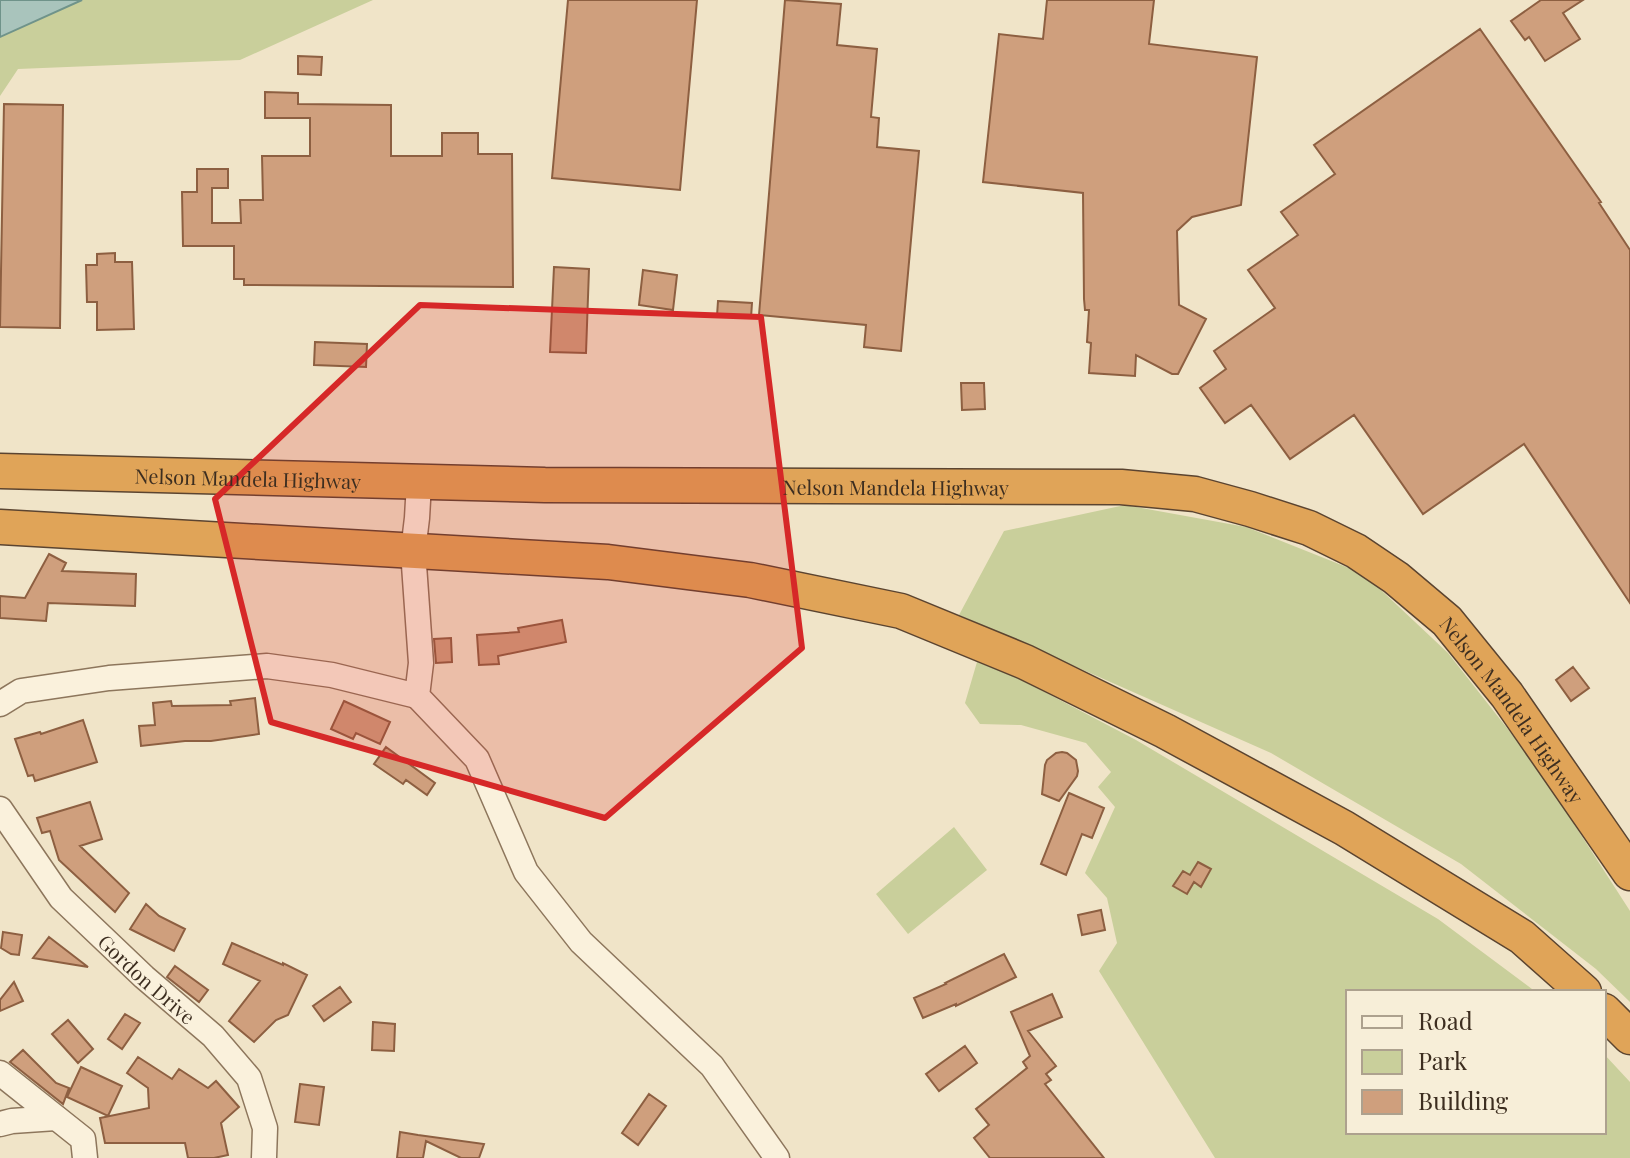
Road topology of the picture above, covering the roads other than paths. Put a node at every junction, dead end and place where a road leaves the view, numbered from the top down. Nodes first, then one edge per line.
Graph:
1 (0, 471) edge
2 (413, 476) junction
3 (0, 527) edge
4 (422, 547) junction
5 (417, 696) junction
6 (0, 704) edge
7 (0, 809) edge
8 (1630, 873) edge
9 (1582, 990) edge
10 (1606, 1013) edge
11 (1630, 1037) edge
12 (0, 1073) edge
13 (56, 1118) junction
14 (0, 1124) edge
15 (85, 1158) edge
16 (264, 1158) edge
17 (777, 1158) edge

1 - 2 highway, Nelson Mandela Highway
2 - 4 street
2 - 8 highway, Nelson Mandela Highway
3 - 4 highway
4 - 5 street
4 - 9 highway
5 - 6 street
5 - 17 street
7 - 16 street, Gordon Drive
10 - 11 highway
12 - 13 street
13 - 14 street
13 - 15 street

